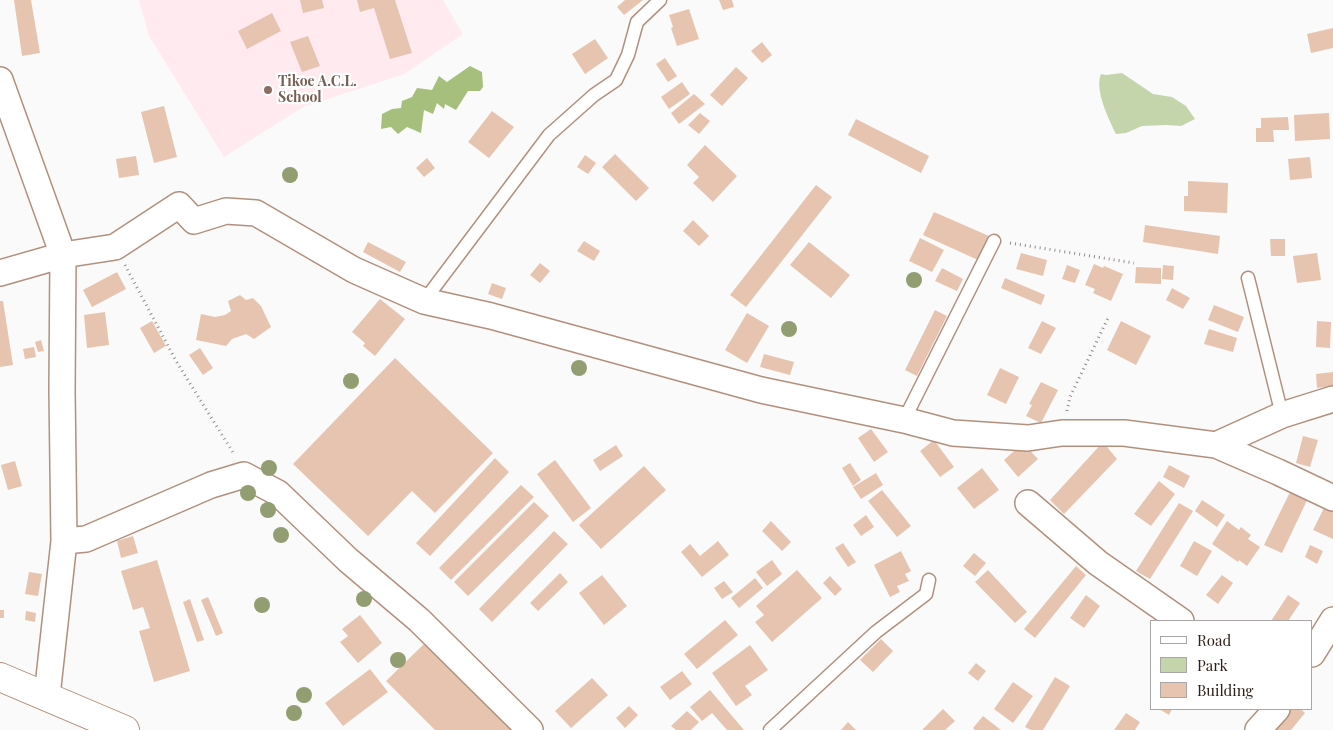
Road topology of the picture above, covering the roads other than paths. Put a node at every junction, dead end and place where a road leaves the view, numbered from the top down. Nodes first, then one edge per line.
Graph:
1 (660, 0) edge
2 (0, 80) edge
3 (994, 240) road end
4 (63, 255) junction
5 (0, 273) edge
6 (1248, 278) dead end
7 (424, 301) junction
8 (1333, 399) edge
9 (1282, 415) junction
10 (904, 420) junction
11 (1216, 445) junction
12 (1333, 498) edge
13 (1028, 503) dead end
14 (64, 541) junction
15 (929, 580) dead end
16 (1181, 620) edge
17 (1333, 620) edge
18 (1321, 649) edge
19 (0, 677) edge
20 (47, 696) junction
21 (1275, 710) edge
22 (125, 730) edge
23 (530, 730) edge
24 (770, 730) edge
25 (1258, 730) edge

1 - 7 lane
2 - 4 street
3 - 10 lane
4 - 5 street
4 - 7 street
4 - 14 street
6 - 9 lane
7 - 10 street
8 - 9 street
9 - 11 street
10 - 11 street
11 - 12 street
13 - 16 street
14 - 20 street
14 - 23 street
15 - 24 lane
17 - 18 street
19 - 20 street
20 - 22 street
21 - 25 street

